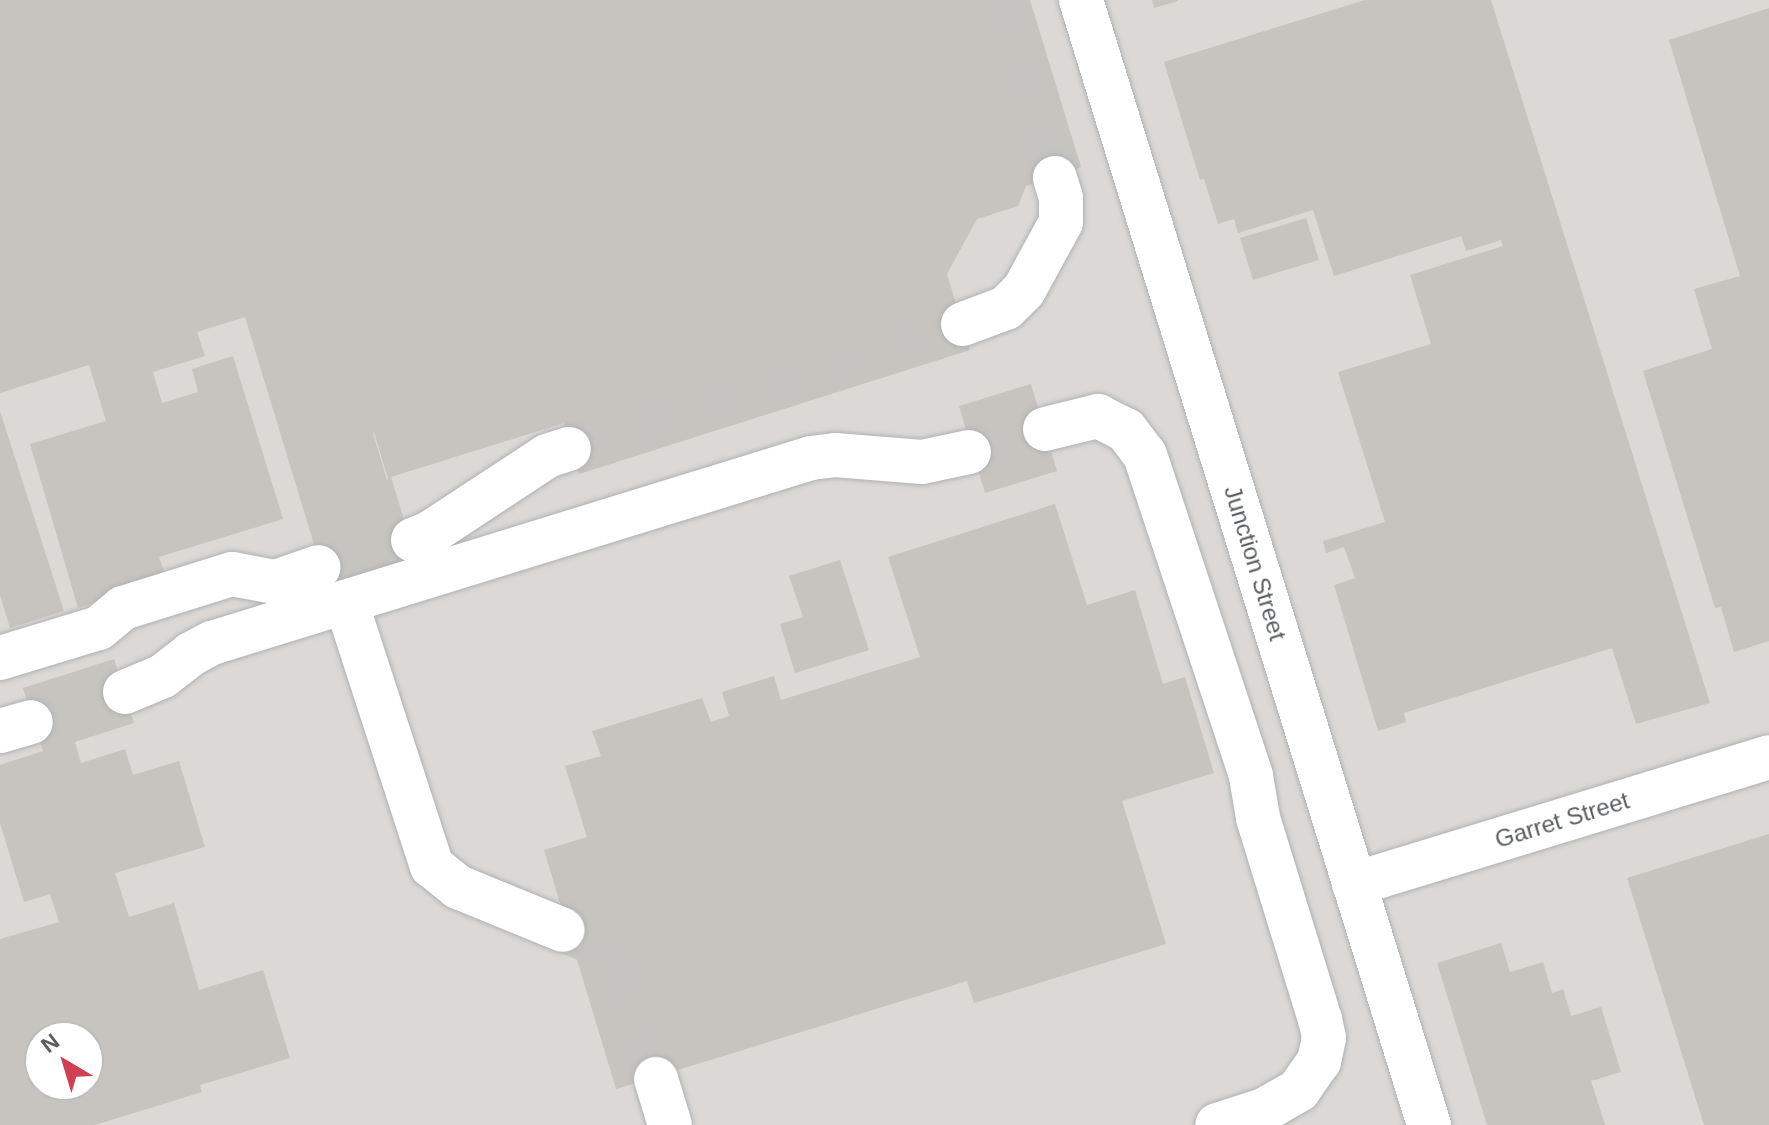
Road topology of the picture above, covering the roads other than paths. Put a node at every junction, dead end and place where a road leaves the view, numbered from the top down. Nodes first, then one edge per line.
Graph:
1 (1081, 0) edge
2 (1055, 178) tunnel mouth
3 (963, 324) tunnel mouth
4 (1045, 429) tunnel mouth
5 (569, 449) tunnel mouth
6 (969, 452) tunnel mouth
7 (413, 540) tunnel mouth
8 (319, 567) tunnel mouth
9 (346, 602) junction
10 (0, 658) edge
11 (125, 692) tunnel mouth
12 (1769, 757) edge
13 (1354, 884) junction
14 (563, 930) tunnel mouth
15 (656, 1079) tunnel mouth
16 (670, 1125) edge
17 (1217, 1125) edge
18 (1429, 1125) edge

1 - 13 street, Junction Street
2 - 3 street
4 - 17 street
5 - 7 street
6 - 9 street
8 - 10 street
9 - 11 street
9 - 14 street
12 - 13 street, Garret Street
13 - 18 street, Junction Street
15 - 16 street

